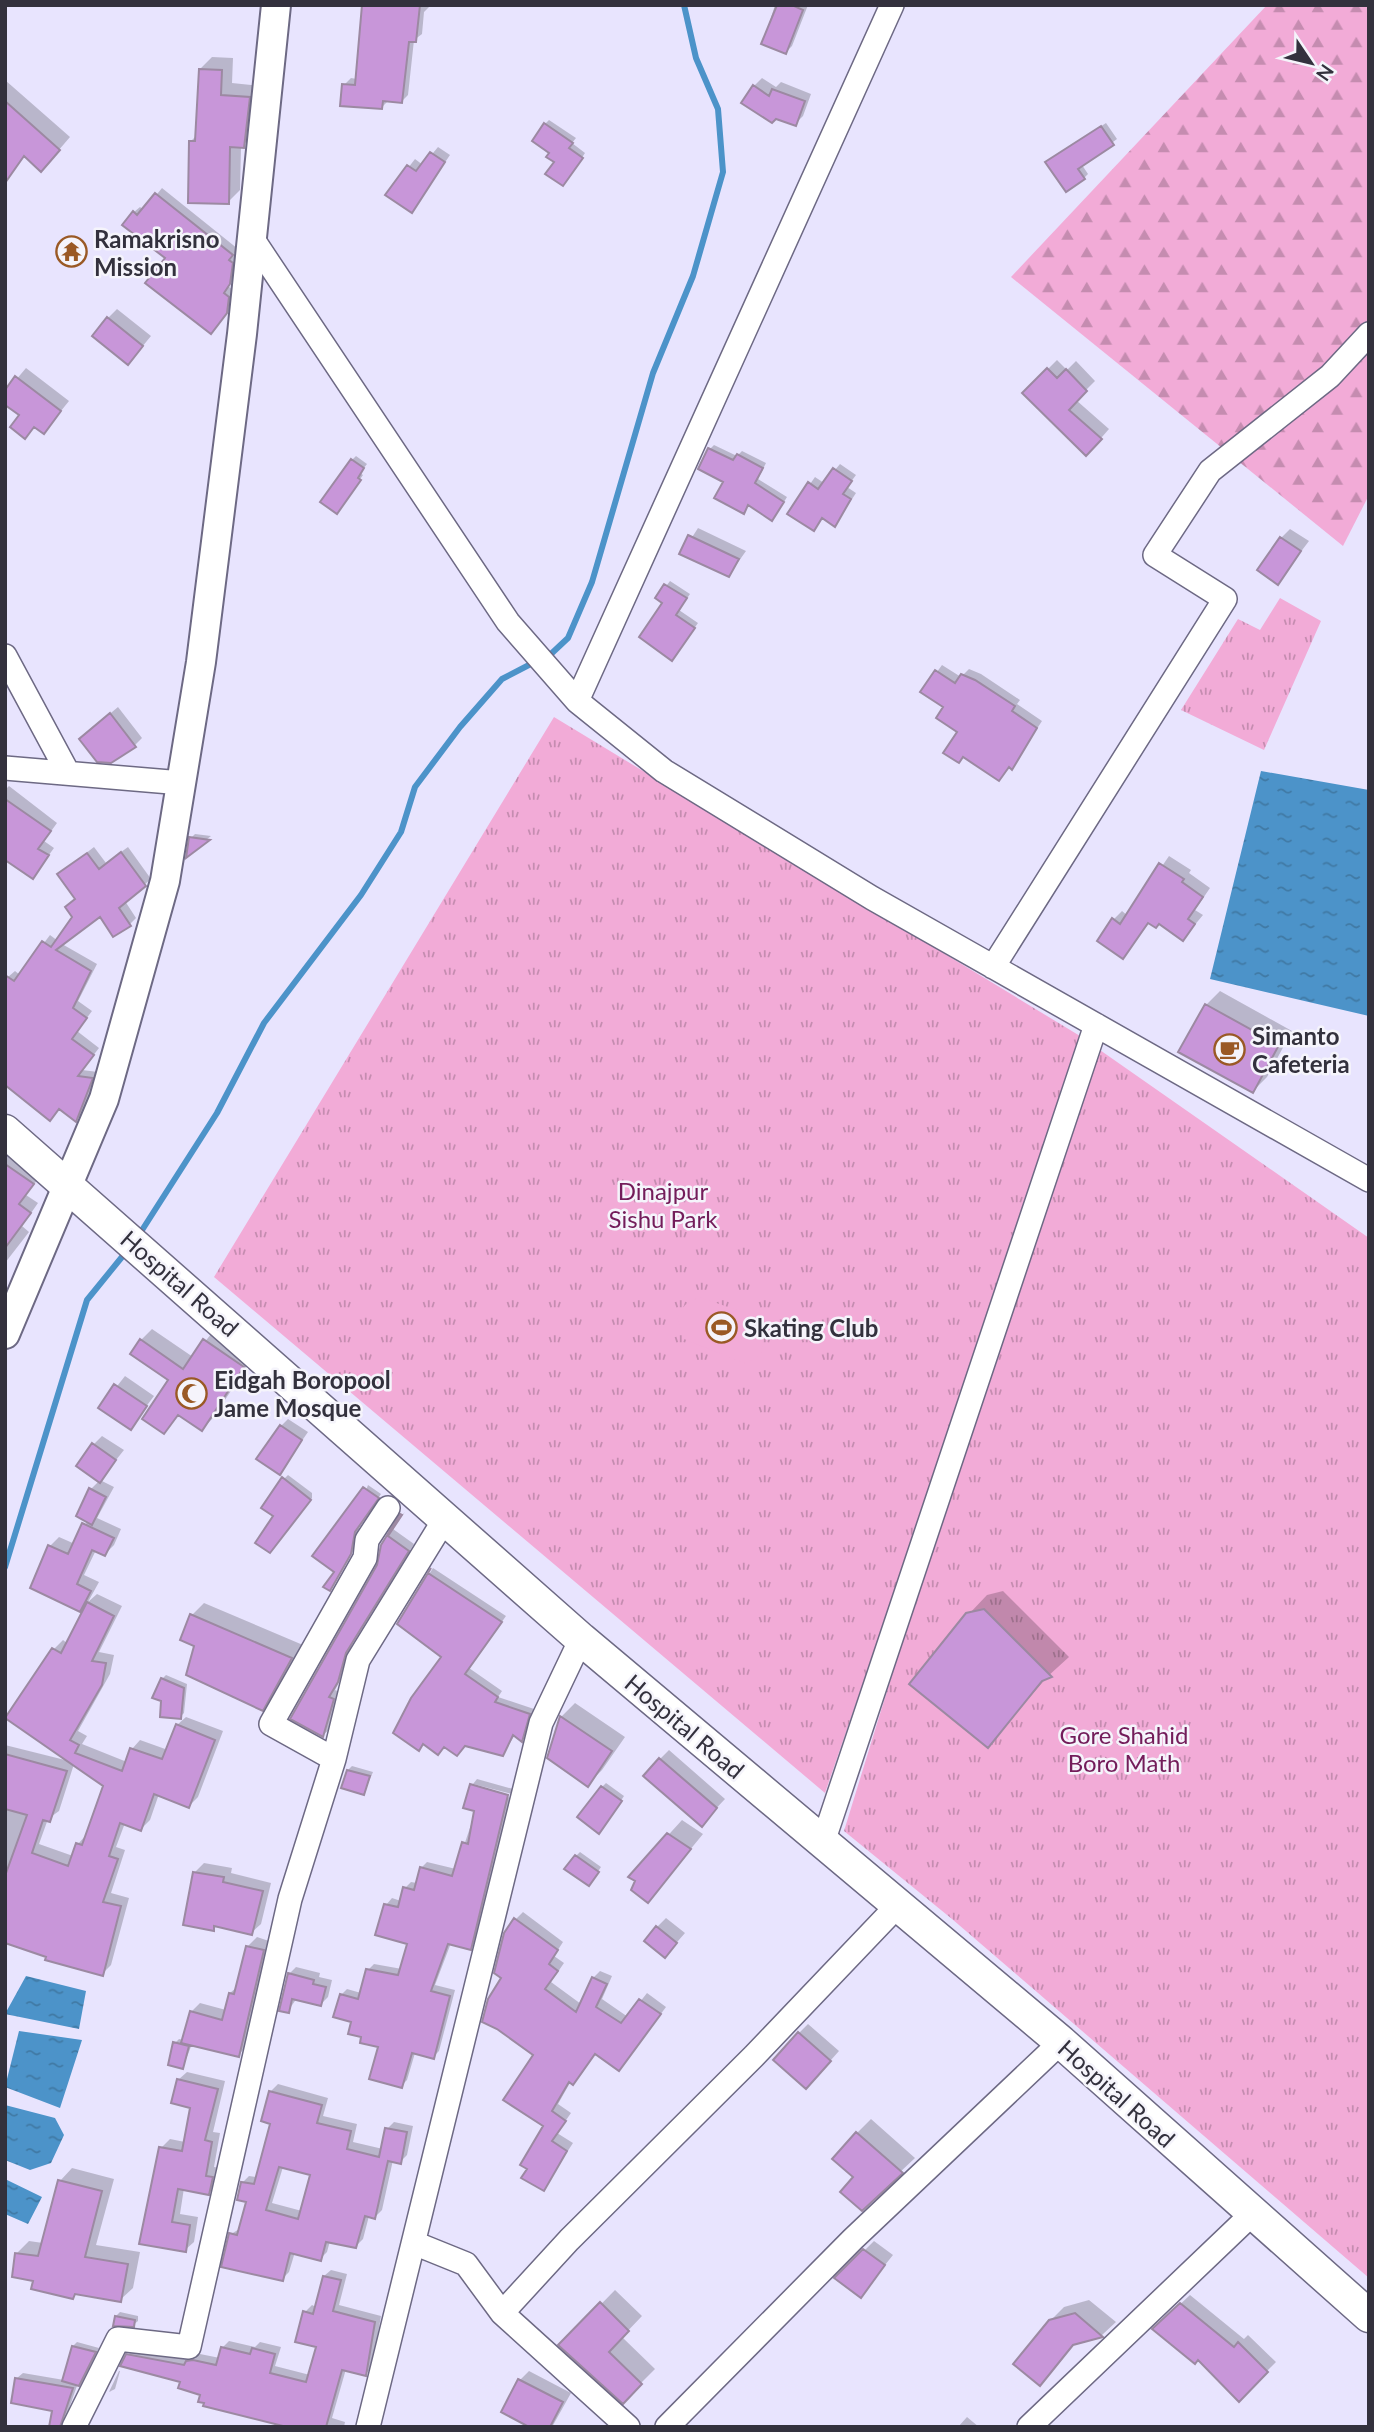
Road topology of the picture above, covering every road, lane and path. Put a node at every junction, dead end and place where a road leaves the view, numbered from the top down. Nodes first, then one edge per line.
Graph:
1 (276, 5) edge
2 (892, 5) edge
3 (252, 238) junction
4 (1369, 334) edge
5 (5, 656) edge
6 (570, 693) junction
7 (5, 768) edge
8 (68, 772) junction
9 (182, 783) junction
10 (993, 967) junction
11 (1096, 1026) junction
12 (5, 1131) edge
13 (1369, 1180) edge
14 (68, 1185) junction
15 (5, 1334) edge
16 (388, 1508) dead end
17 (446, 1517) junction
18 (581, 1639) junction
19 (334, 1759) junction
20 (823, 1842) junction
21 (899, 1904) junction
22 (1061, 2042) junction
23 (1252, 2214) junction
24 (414, 2243) junction
25 (502, 2313) junction
26 (1369, 2316) edge
27 (74, 2427) edge
28 (368, 2427) edge
29 (628, 2427) edge
30 (667, 2427) edge
31 (1029, 2427) edge

1 - 3 street
2 - 6 street
3 - 6 street
3 - 9 street
4 - 10 street
5 - 8 street
6 - 10 street
7 - 8 street
8 - 9 street
9 - 14 street
10 - 11 street
11 - 13 street
11 - 20 street
12 - 14 main road, Hospital Road
14 - 15 street
14 - 17 main road, Hospital Road
16 - 19 street
17 - 18 main road, Hospital Road
17 - 19 street
18 - 20 main road, Hospital Road
18 - 24 street
19 - 27 street
20 - 21 main road, Hospital Road
21 - 22 main road, Hospital Road
21 - 25 street
22 - 23 main road, Hospital Road
22 - 30 street
23 - 26 main road, Hospital Road
23 - 31 street
24 - 25 street
24 - 28 street
25 - 29 street

